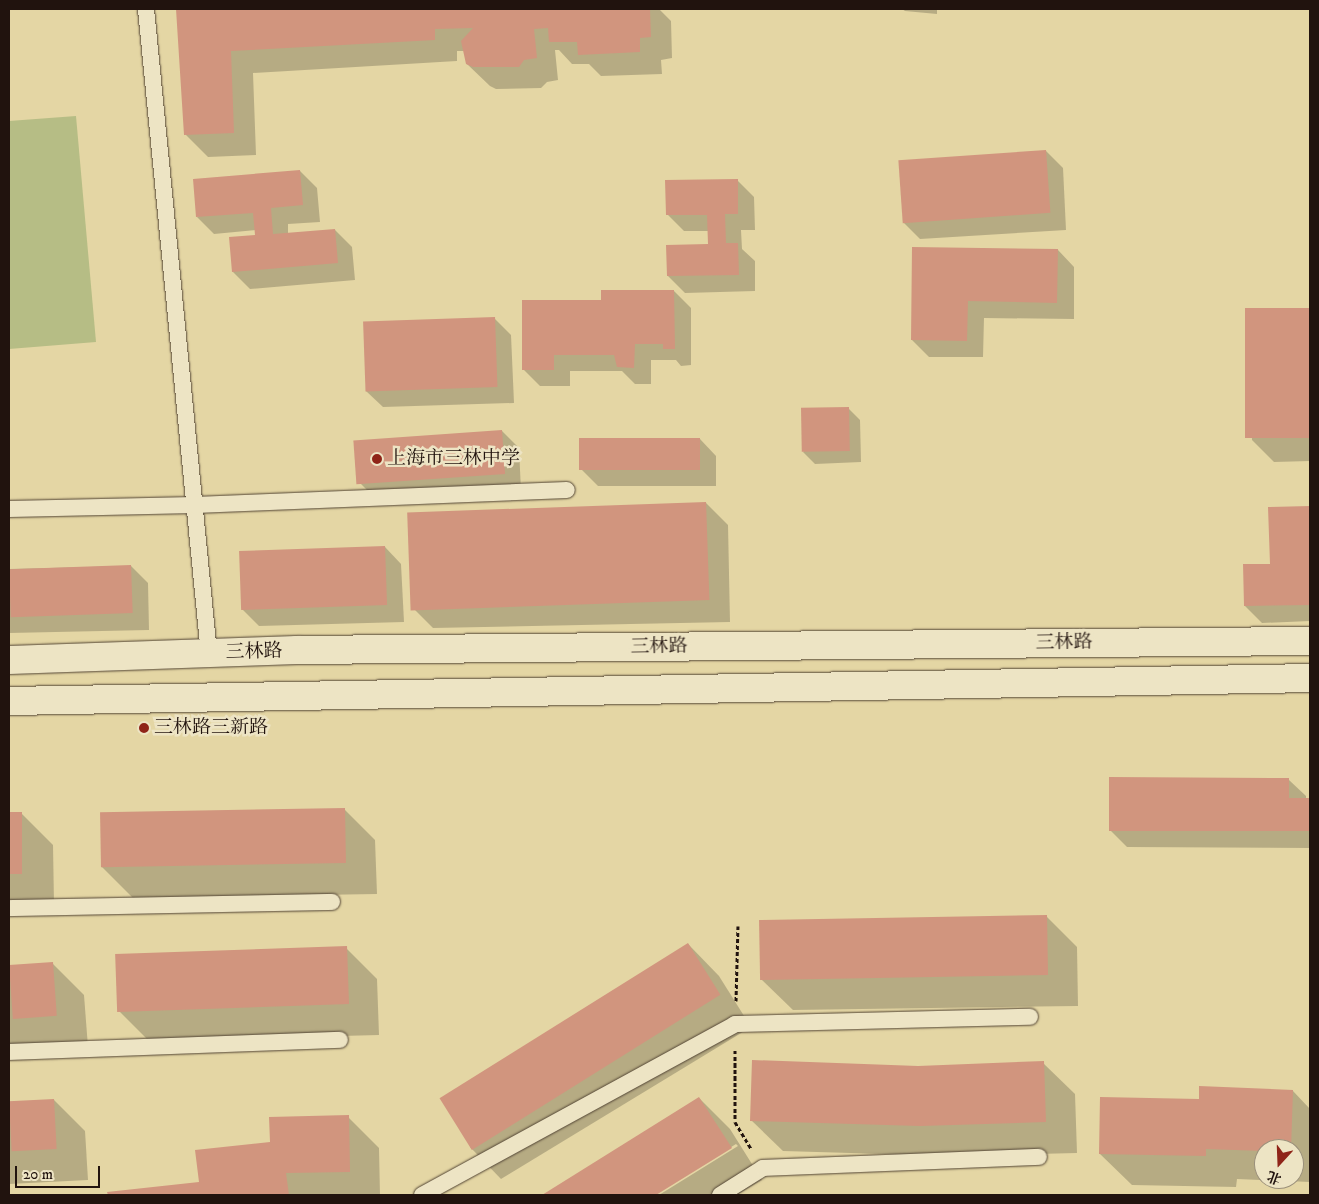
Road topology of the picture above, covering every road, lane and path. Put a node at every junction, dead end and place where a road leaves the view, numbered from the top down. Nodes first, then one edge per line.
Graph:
1 (146, 9) edge
2 (567, 490) dead end
3 (194, 505) junction
4 (9, 509) edge
5 (1310, 641) edge
6 (209, 654) junction
7 (9, 660) edge
8 (1310, 678) edge
9 (9, 701) edge
10 (332, 902) dead end
11 (9, 908) edge
12 (738, 926) dead end
13 (1030, 1017) dead end
14 (735, 1024) junction
15 (340, 1040) dead end
16 (9, 1052) edge
17 (1039, 1157) dead end
18 (762, 1168) junction
19 (422, 1195) edge
20 (720, 1195) edge

1 - 3 lane
2 - 3 lane
3 - 4 lane
3 - 6 lane
5 - 6 main road, 三林路
6 - 7 main road, 三林路
8 - 9 main road, 三林路
10 - 11 lane
12 - 14 path
13 - 14 lane
14 - 18 path
14 - 19 lane
15 - 16 lane
17 - 18 lane
18 - 20 lane

